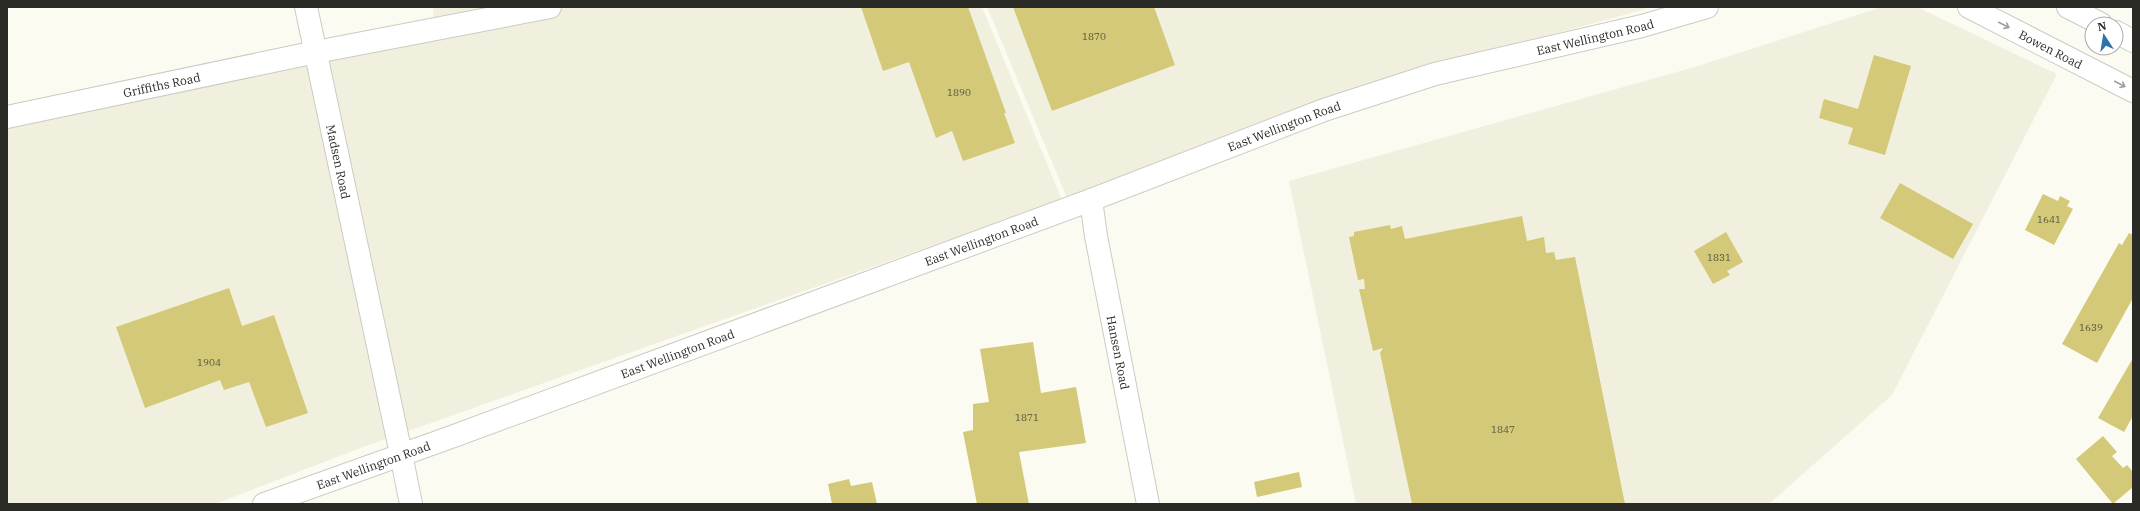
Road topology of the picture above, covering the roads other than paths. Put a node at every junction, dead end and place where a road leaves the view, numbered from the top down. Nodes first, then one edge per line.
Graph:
1 (306, 7) edge
2 (550, 7) edge
3 (1654, 7) edge
4 (1707, 7) edge
5 (1970, 7) edge
6 (2068, 7) edge
7 (2085, 16) edge
8 (1642, 26) junction
9 (2124, 36) edge
10 (2133, 41) edge
11 (316, 52) junction
12 (2133, 91) edge
13 (7, 117) edge
14 (1091, 200) junction
15 (400, 454) junction
16 (264, 504) edge
17 (411, 504) edge
18 (1148, 504) edge

1 - 11 street, Madsen Road
2 - 11 street
3 - 8 street
4 - 8 street, East Wellington Road
5 -> 12 street, Bowen Road
6 - 7 street
8 - 14 street, East Wellington Road
9 - 10 street
11 - 13 street, Griffiths Road
11 - 15 street, Madsen Road
14 - 15 street, East Wellington Road
14 - 18 street, Hansen Road
15 - 16 street, East Wellington Road
15 - 17 street, Madsen Road

